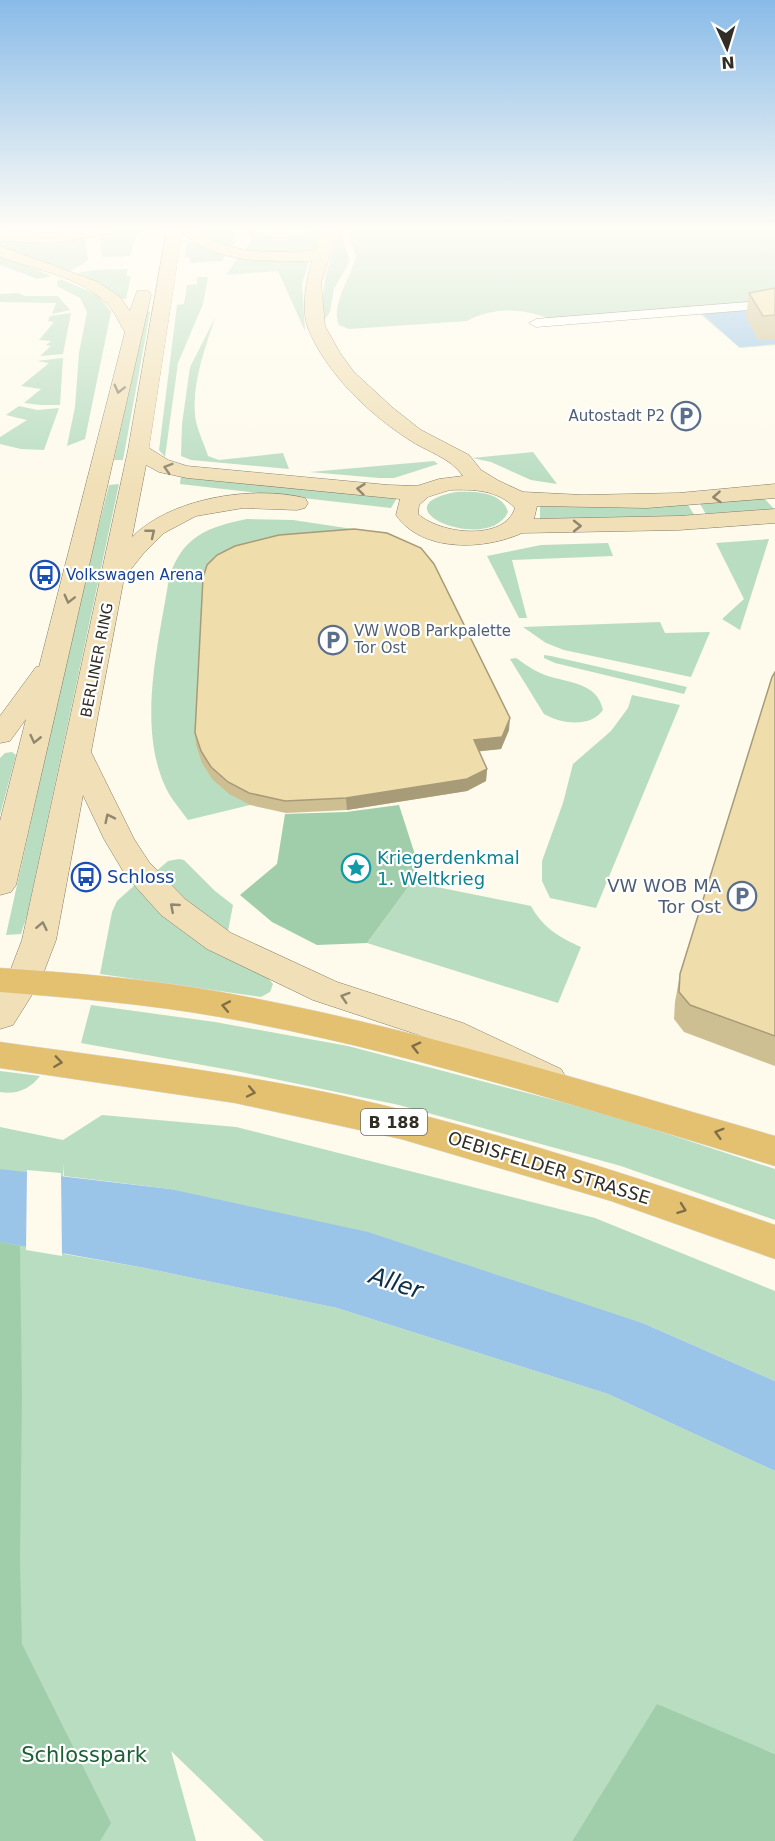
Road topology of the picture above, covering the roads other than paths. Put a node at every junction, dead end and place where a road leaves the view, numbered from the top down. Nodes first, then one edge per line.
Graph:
1 (122, 314) edge
2 (139, 314) edge
3 (161, 314) edge
4 (314, 314) edge
5 (650, 314) edge
6 (536, 323) dead end
7 (134, 333) junction
8 (138, 450) junction
9 (442, 452) junction
10 (491, 486) junction
11 (430, 489) junction
12 (775, 491) edge
13 (519, 498) junction
14 (407, 515) junction
15 (775, 516) edge
16 (519, 526) junction
17 (113, 576) junction
18 (53, 662) junction
19 (0, 735) edge
20 (78, 754) junction
21 (0, 885) edge
22 (12, 981) edge
23 (0, 1016) edge
24 (0, 1055) edge
25 (574, 1091) junction
26 (775, 1151) edge
27 (775, 1242) edge

1 - 7 main road
2 - 7 main road
3 - 8 main road, BERLINER RING
4 - 9 main road
5 - 6 street
7 -> 18 main road
11 -> 8 main road
8 - 17 main road, BERLINER RING
9 - 10 main road
9 - 11 main road
10 - 11 main road
10 - 13 main road
11 - 14 main road
12 -> 13 main road
13 - 16 main road
14 - 16 main road
17 -> 14 main road
16 -> 15 main road
17 - 20 main road, BERLINER RING
18 - 19 main road
18 -> 21 main road
22 -> 20 main road, BERLINER RING
25 -> 20 main road
22 - 23 main road, BERLINER RING
25 -> 22 main road
24 -> 27 main road, OEBISFELDER STRASSE / B 188
26 -> 25 main road

